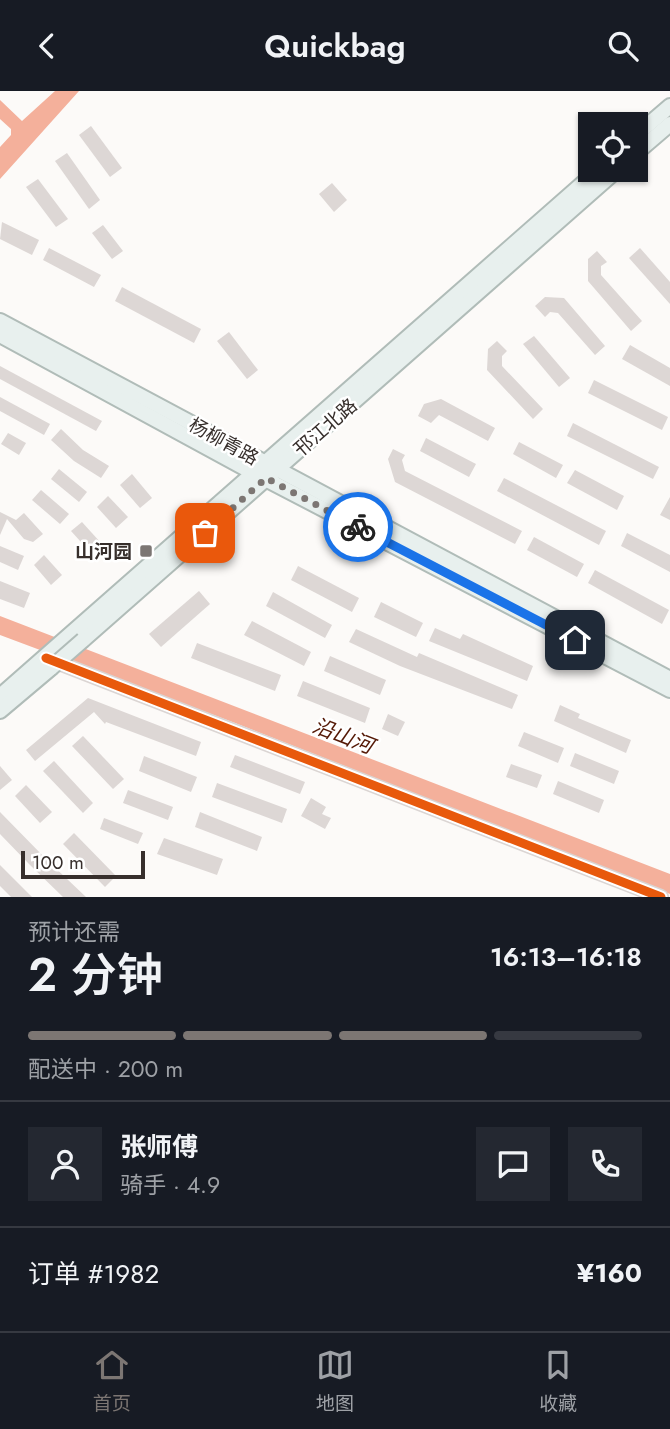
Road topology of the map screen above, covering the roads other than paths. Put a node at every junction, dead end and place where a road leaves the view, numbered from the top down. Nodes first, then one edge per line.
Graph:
1 (670, 106) edge
2 (670, 124) edge
3 (648, 125) edge
4 (648, 143) edge
5 (584, 182) edge
6 (603, 182) edge
7 (0, 321) edge
8 (0, 335) edge
9 (265, 471) junction
10 (46, 663) junction
11 (670, 679) edge
12 (670, 690) edge
13 (0, 696) edge
14 (0, 711) edge
15 (661, 897) edge

1 - 3 main road
2 - 4 main road
5 - 9 main road, 邗江北路
6 - 9 main road, 邗江北路
7 - 9 main road, 杨柳青路
8 - 9 main road, 杨柳青路
9 - 10 main road, 邗江北路, bridge
9 - 11 main road, 杨柳青路
9 - 12 main road, 杨柳青路
10 - 13 main road, 邗江北路
10 - 14 main road, 邗江北路
10 - 15 street

